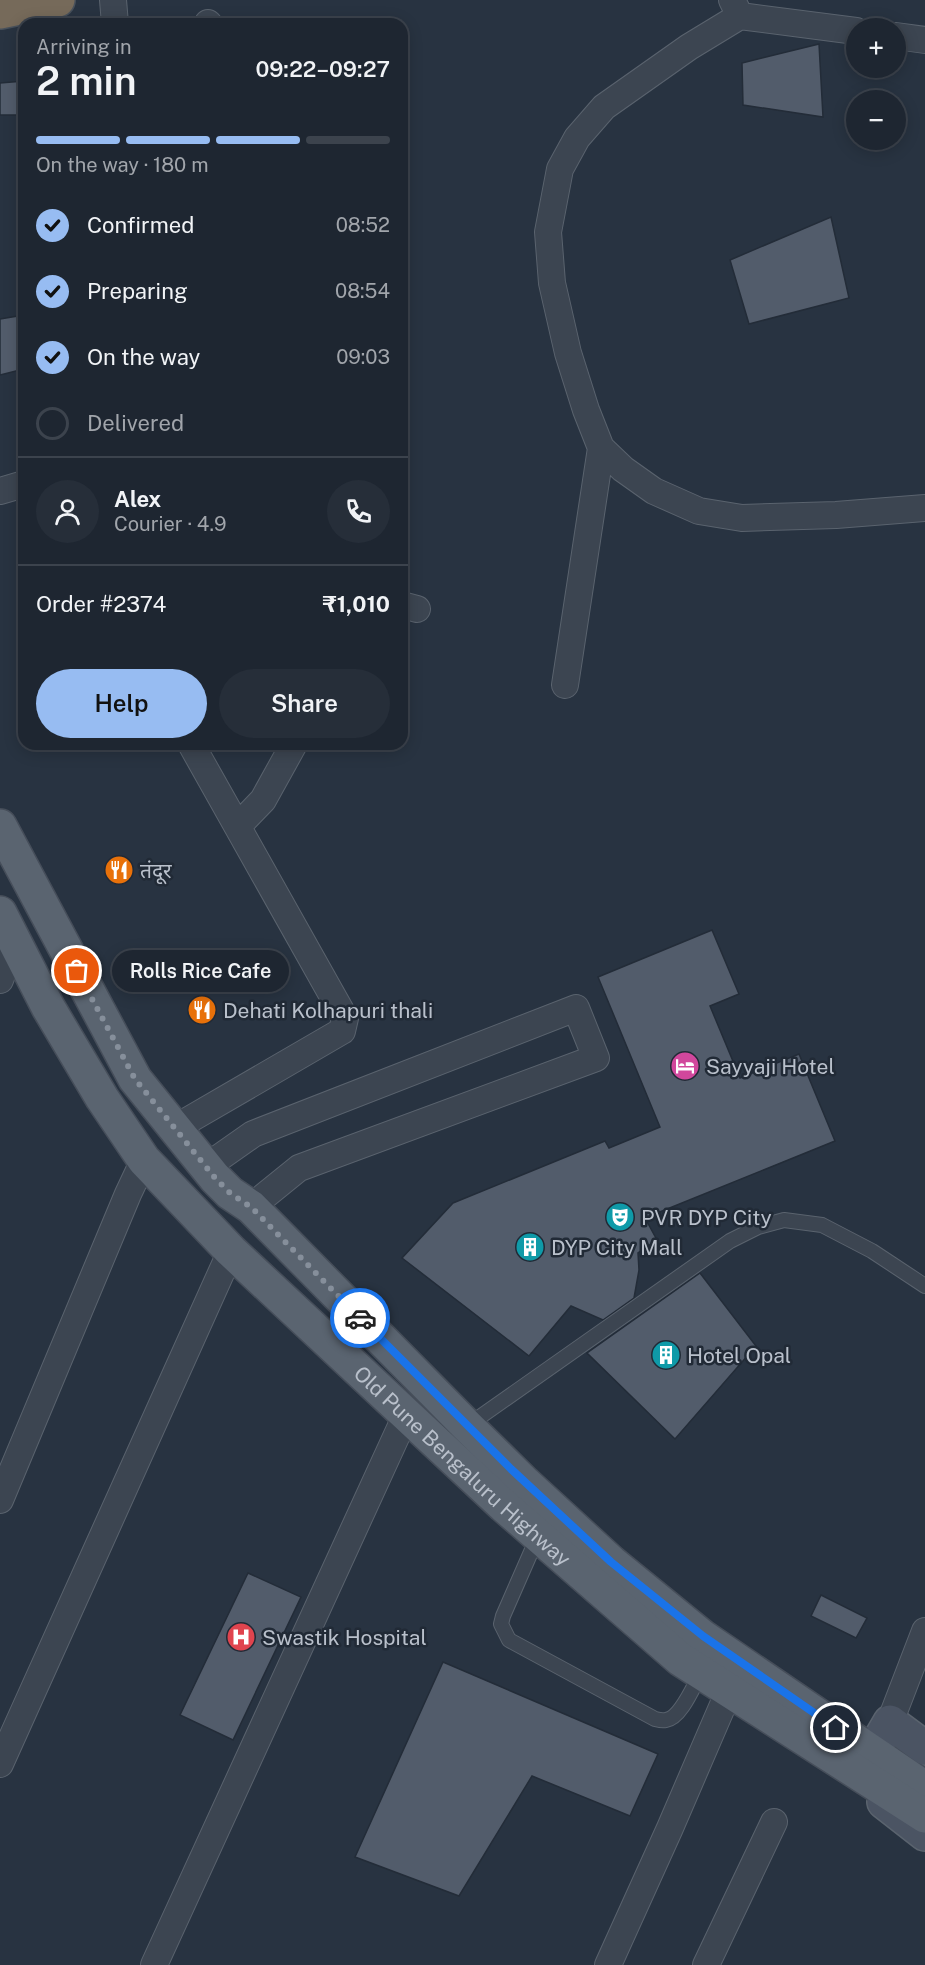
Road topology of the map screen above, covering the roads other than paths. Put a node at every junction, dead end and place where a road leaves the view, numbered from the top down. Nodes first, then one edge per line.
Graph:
1 (58, 0) edge
2 (113, 0) edge
3 (736, 8) edge
4 (0, 12) edge
5 (115, 18) edge
6 (846, 29) edge
7 (906, 37) edge
8 (925, 40) edge
9 (601, 448) junction
10 (18, 486) edge
11 (0, 491) edge
12 (925, 508) edge
13 (565, 685) dead end
14 (194, 750) edge
15 (291, 750) edge
16 (238, 826) junction
17 (1, 830) edge
18 (7, 927) edge
19 (0, 980) edge
20 (175, 1128) junction
21 (144, 1160) junction
22 (206, 1167) junction
23 (251, 1207) junction
24 (231, 1251) junction
25 (925, 1286) edge
26 (407, 1413) junction
27 (467, 1426) junction
28 (0, 1500) edge
29 (538, 1536) junction
30 (925, 1631) edge
31 (701, 1672) junction
32 (737, 1678) junction
33 (890, 1722) junction
34 (925, 1748) edge
35 (872, 1762) junction
36 (0, 1764) edge
37 (925, 1788) edge
38 (925, 1816) edge
39 (774, 1822) dead end
40 (925, 1834) edge
41 (154, 1965) edge
42 (608, 1965) edge
43 (706, 1965) edge

1 - 4 highway
2 - 5 street
3 - 6 street
3 - 9 street
7 - 8 street
9 - 12 street
9 - 13 street
10 - 11 street
14 - 16 street
15 - 16 street
16 - 20 street
17 - 20 main road, Old Pune Bengaluru Highway
18 - 19 street
18 - 21 main road, Old Pune Bengaluru Highway
20 - 22 main road, Old Pune Bengaluru Highway
21 - 24 main road, Old Pune Bengaluru Highway
21 - 28 street
22 - 23 main road, Old Pune Bengaluru Highway
22 - 23 street
23 - 27 main road, Old Pune Bengaluru Highway
24 - 26 main road, Old Pune Bengaluru Highway
24 - 36 street
25 - 27 lane
26 - 29 main road, Old Pune Bengaluru Highway
26 - 41 street
27 - 32 main road, Old Pune Bengaluru Highway
29 - 31 main road, Old Pune Bengaluru Highway
29 - 31 lane
30 - 33 street
31 - 32 main road, Old Pune Bengaluru Highway
32 - 35 main road, Old Pune Bengaluru Highway
32 - 42 street
33 - 34 street
33 - 35 street
35 - 37 main road, Old Pune Bengaluru Highway
35 - 38 main road, Old Pune Bengaluru Highway
35 - 40 street
39 - 43 street

